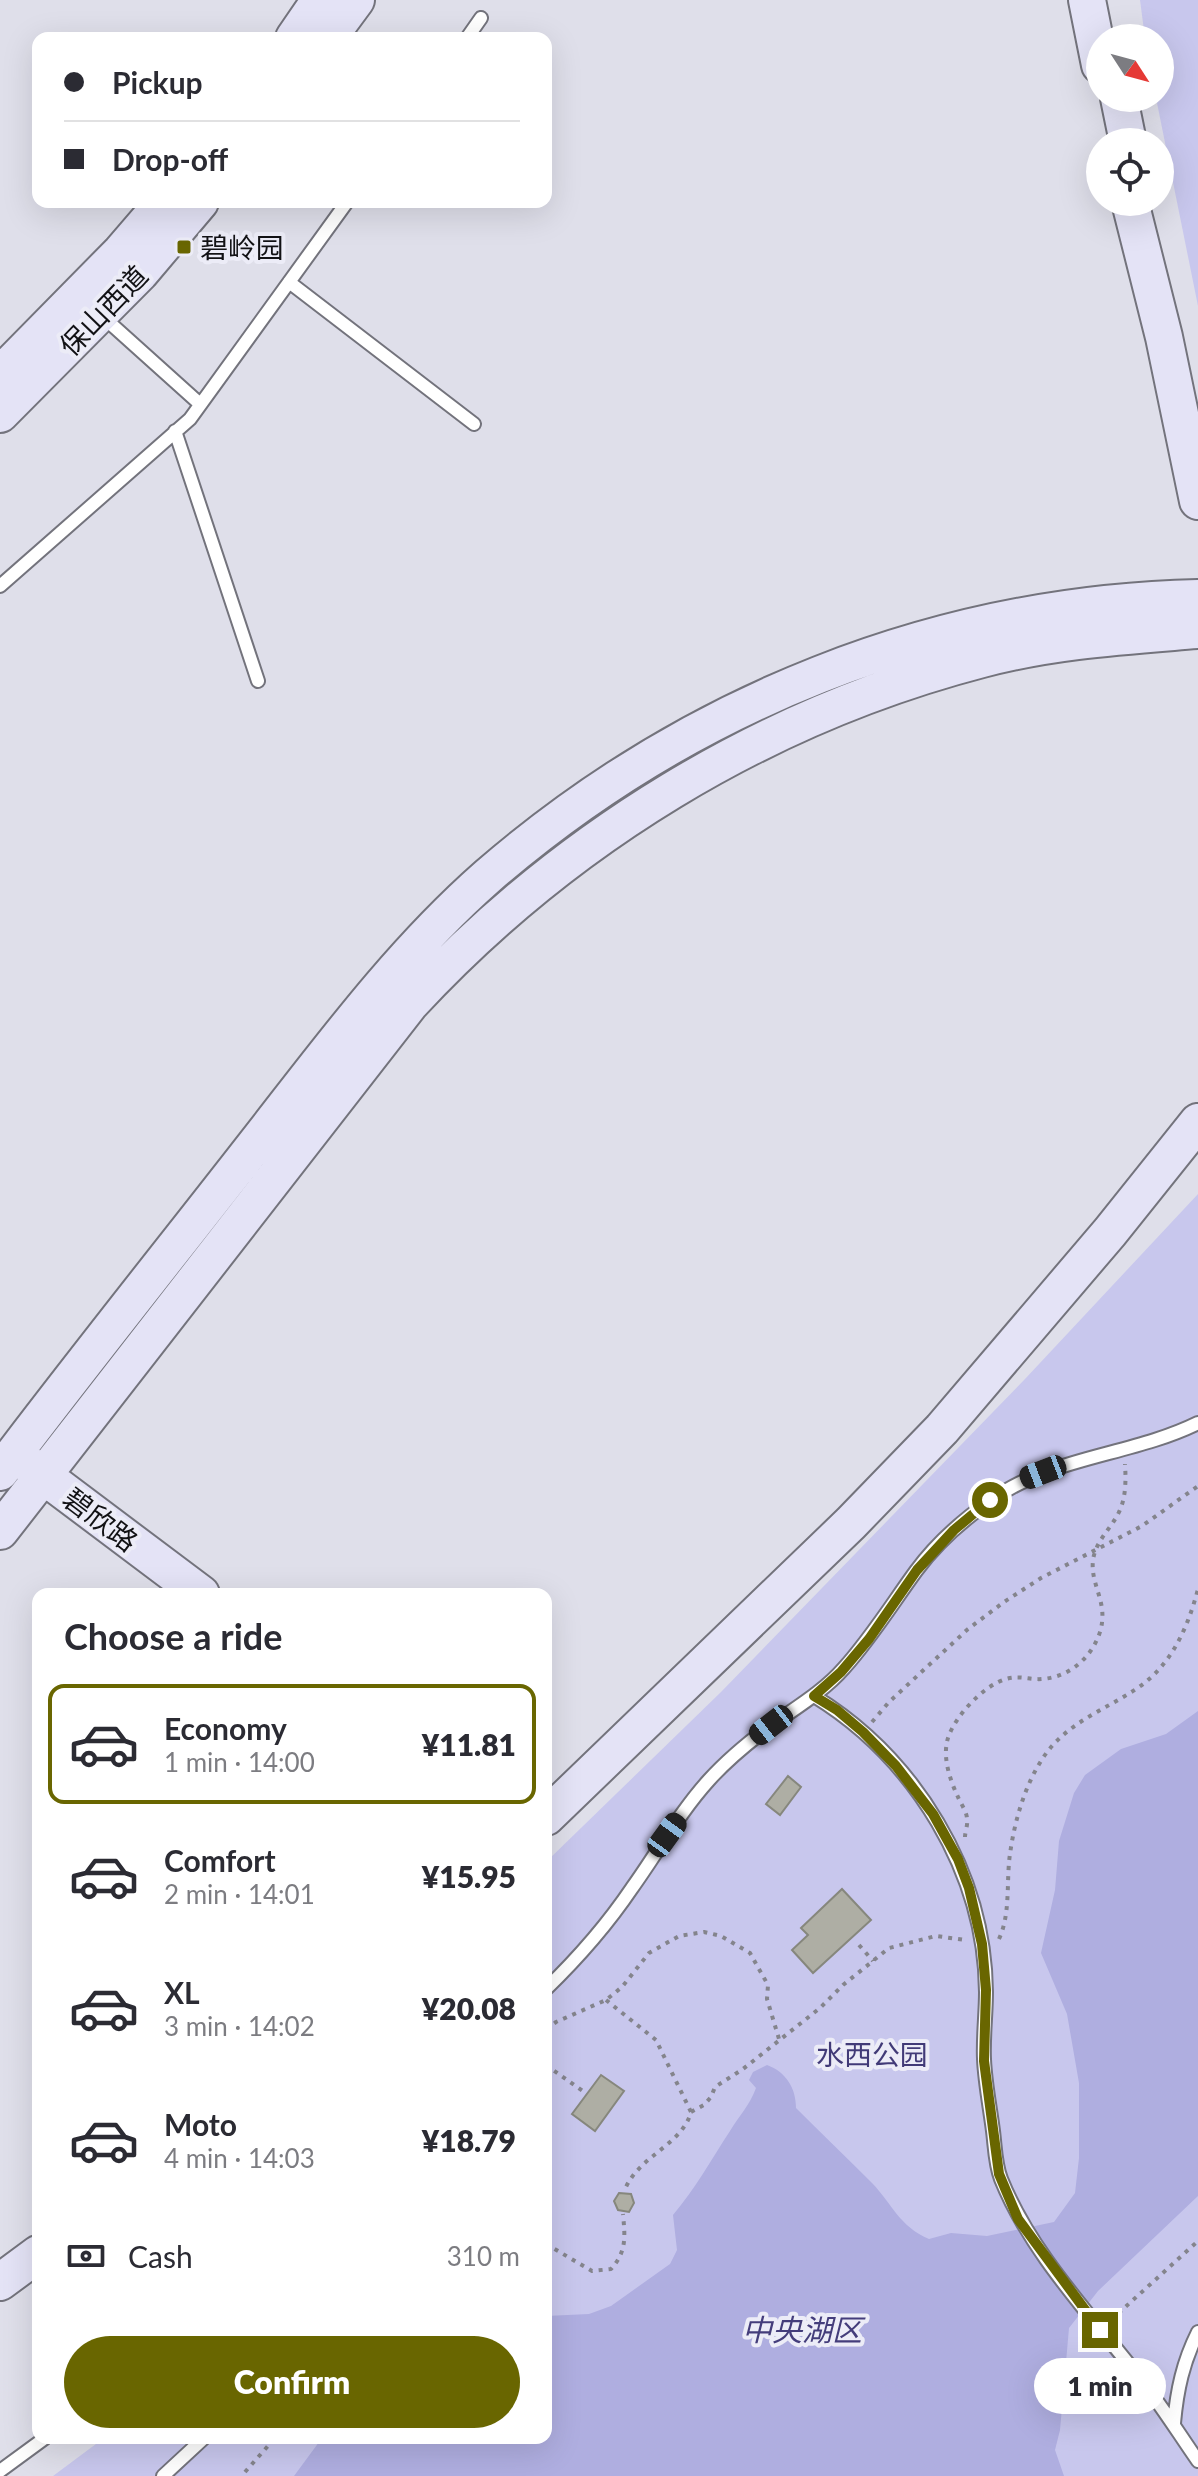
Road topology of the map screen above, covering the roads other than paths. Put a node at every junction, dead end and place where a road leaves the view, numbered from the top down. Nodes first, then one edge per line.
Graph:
1 (320, 0) edge
2 (356, 0) edge
3 (1087, 0) edge
4 (1100, 0) edge
5 (481, 18) dead end
6 (1092, 24) edge
7 (1104, 24) edge
8 (298, 32) edge
9 (332, 32) edge
10 (471, 32) edge
11 (160, 208) edge
12 (195, 208) edge
13 (343, 208) edge
14 (1134, 216) edge
15 (1146, 216) edge
16 (289, 282) junction
17 (89, 306) junction
18 (0, 375) edge
19 (200, 404) junction
20 (0, 414) edge
21 (474, 424) dead end
22 (175, 431) junction
23 (1198, 447) edge
24 (1198, 501) edge
25 (0, 586) edge
26 (1198, 598) edge
27 (1198, 630) edge
28 (258, 681) dead end
29 (1198, 1122) edge
30 (1198, 1140) edge
31 (1198, 1423) edge
32 (3, 1460) edge
33 (38, 1482) junction
34 (0, 1531) edge
35 (174, 1588) edge
36 (192, 1588) edge
37 (814, 1696) junction
38 (552, 1811) edge
39 (552, 1826) edge
40 (552, 1983) edge
41 (32, 2258) edge
42 (32, 2272) edge
43 (0, 2282) edge
44 (0, 2296) edge
45 (1198, 2332) edge
46 (1174, 2423) junction
47 (37, 2444) edge
48 (198, 2444) edge
49 (1198, 2461) edge
50 (0, 2471) edge
51 (163, 2476) edge

1 - 8 main road
2 - 9 main road
3 - 6 main road
4 - 7 main road
5 - 10 lane
11 - 17 main road, 保山西道
12 - 17 main road, 保山西道
13 - 16 lane
14 - 24 main road
15 - 23 main road
16 - 19 lane
16 - 21 lane
17 - 18 main road, 保山西道
17 - 19 lane
17 - 20 main road, 保山西道
19 - 22 lane
22 - 25 lane
22 - 28 lane
26 - 32 main road
27 - 33 main road
29 - 38 main road
30 - 39 main road
31 - 37 lane
32 - 33 main road, 碧欣路
33 - 34 main road
33 - 35 main road, 碧欣路
33 - 36 main road, 碧欣路
37 - 40 lane
37 - 46 lane
41 - 43 main road
42 - 44 main road
45 - 46 lane
46 - 49 lane
47 - 50 lane
48 - 51 lane

